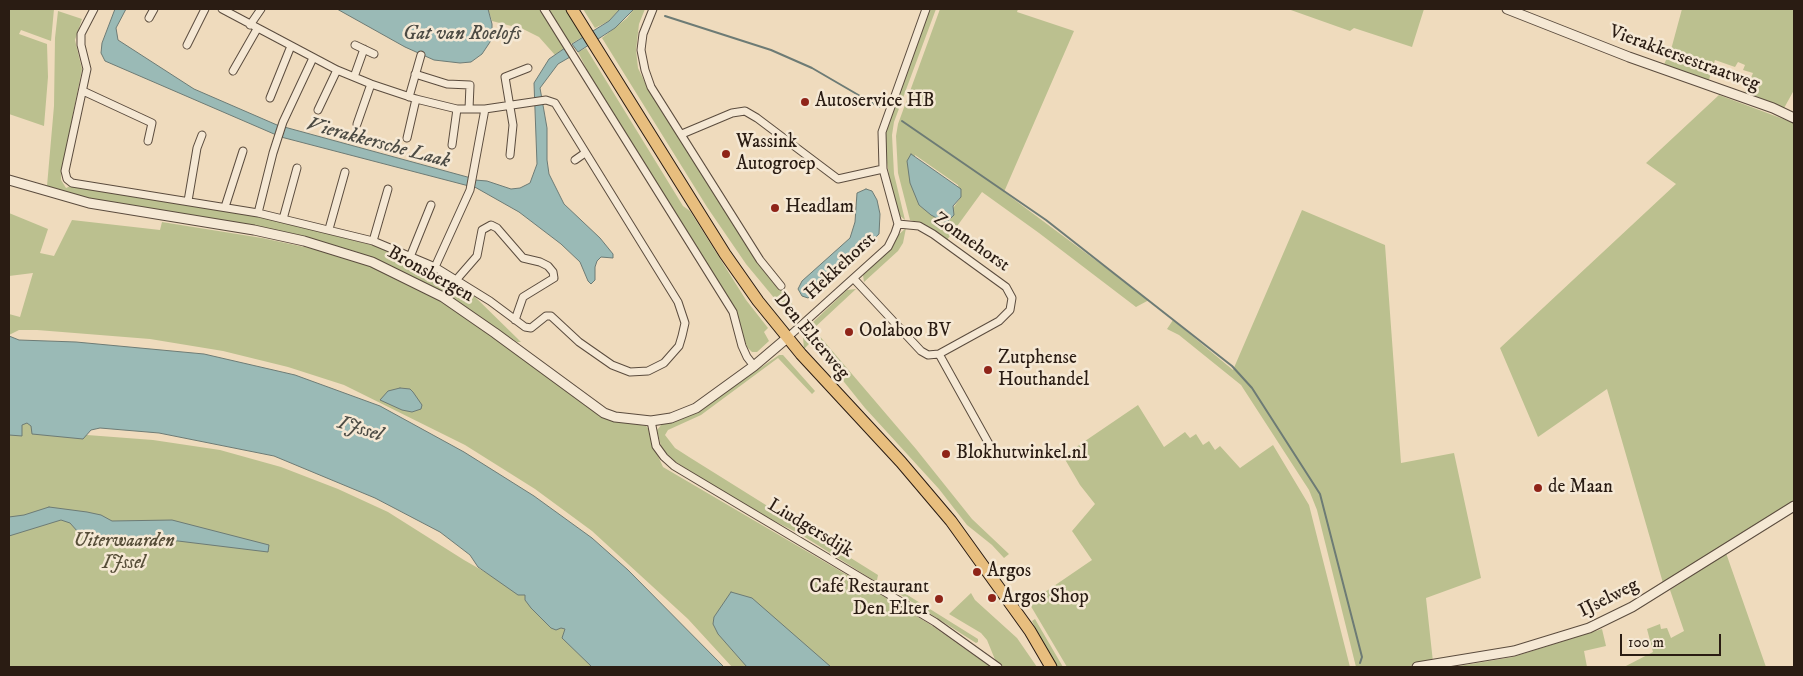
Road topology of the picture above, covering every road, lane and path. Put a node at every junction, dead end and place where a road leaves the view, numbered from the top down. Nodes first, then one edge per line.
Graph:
1 (94, 9) edge
2 (154, 9) edge
3 (205, 9) edge
4 (222, 9) edge
5 (261, 9) edge
6 (544, 9) edge
7 (572, 9) edge
8 (653, 9) edge
9 (926, 9) edge
10 (1507, 9) edge
11 (149, 18) dead end
12 (254, 27) junction
13 (188, 45) dead end
14 (355, 45) dead end
15 (291, 46) junction
16 (364, 50) junction
17 (374, 54) dead end
18 (421, 55) dead end
19 (313, 58) junction
20 (528, 68) dead end
21 (337, 70) junction
22 (233, 72) dead end
23 (415, 74) junction
24 (354, 77) junction
25 (371, 84) junction
26 (83, 91) junction
27 (270, 98) dead end
28 (413, 98) junction
29 (511, 106) junction
30 (457, 109) junction
31 (318, 110) dead end
32 (469, 110) junction
33 (485, 110) junction
34 (1794, 118) edge
35 (357, 124) dead end
36 (682, 134) junction
37 (202, 135) dead end
38 (408, 138) dead end
39 (148, 142) dead end
40 (452, 145) dead end
41 (243, 151) dead end
42 (585, 153) junction
43 (510, 155) dead end
44 (575, 160) dead end
45 (297, 168) dead end
46 (883, 169) junction
47 (345, 172) dead end
48 (9, 180) edge
49 (388, 189) dead end
50 (188, 201) junction
51 (431, 205) dead end
52 (225, 207) junction
53 (258, 213) junction
54 (284, 218) junction
55 (898, 224) junction
56 (329, 229) junction
57 (373, 241) junction
58 (410, 257) junction
59 (435, 267) junction
60 (457, 279) junction
61 (854, 279) junction
62 (781, 286) dead end
63 (515, 320) junction
64 (787, 338) junction
65 (939, 354) junction
66 (754, 366) junction
67 (651, 421) junction
68 (994, 453) dead end
69 (1794, 506) edge
70 (998, 667) edge
71 (1051, 667) edge
72 (1418, 667) edge

1 - 26 street, Bronsbergen
2 - 11 street
3 - 13 street
4 - 12 street, Bronsbergen
5 - 12 street
6 - 66 street
7 - 64 main road, Den Elterweg
8 - 36 street
9 - 46 street, Hekkehorst
10 - 34 street, Vierakkersestraatweg
12 - 15 street, Bronsbergen
12 - 22 street
14 - 16 street
15 - 19 street, Bronsbergen
15 - 27 street
16 - 17 street
16 - 24 street
18 - 23 street
19 - 21 street, Bronsbergen
19 - 53 street
20 - 29 street
21 - 24 street, Bronsbergen
21 - 31 street
23 - 28 street
23 - 32 street
24 - 25 street, Bronsbergen
25 - 28 street, Bronsbergen
25 - 35 street
26 - 39 street
26 - 50 street, Bronsbergen
28 - 30 street, Bronsbergen
28 - 38 street
29 - 33 street, Bronsbergen
29 - 42 street, Bronsbergen
29 - 43 street
30 - 32 street, Bronsbergen
30 - 40 street
32 - 33 street, Bronsbergen
33 - 59 street, Bronsbergen
36 - 46 street
36 - 62 street
37 - 50 street
41 - 52 street
42 - 44 street
42 - 63 street, Bronsbergen
45 - 54 street
46 - 55 street, Hekkehorst
47 - 56 street
48 - 67 street, Bronsbergen
49 - 57 street, Bronsbergen
50 - 52 street, Bronsbergen
51 - 58 street, Bronsbergen
52 - 53 street, Bronsbergen
53 - 54 street, Bronsbergen
54 - 56 street, Bronsbergen
55 - 61 street, Hekkehorst
55 - 65 street, Zonnehorst
56 - 57 street, Bronsbergen
57 - 58 street, Bronsbergen
58 - 59 street, Bronsbergen
59 - 60 street, Bronsbergen
60 - 63 street, Bronsbergen
60 - 63 street, Bronsbergen
61 - 64 street, Hekkehorst
61 - 65 street
64 - 66 street, Bronsbergen
64 - 71 main road, Den Elterweg
65 - 68 street
66 - 67 street, Bronsbergen
67 - 70 street, Liudgersdijk
69 - 72 street, IJselweg

